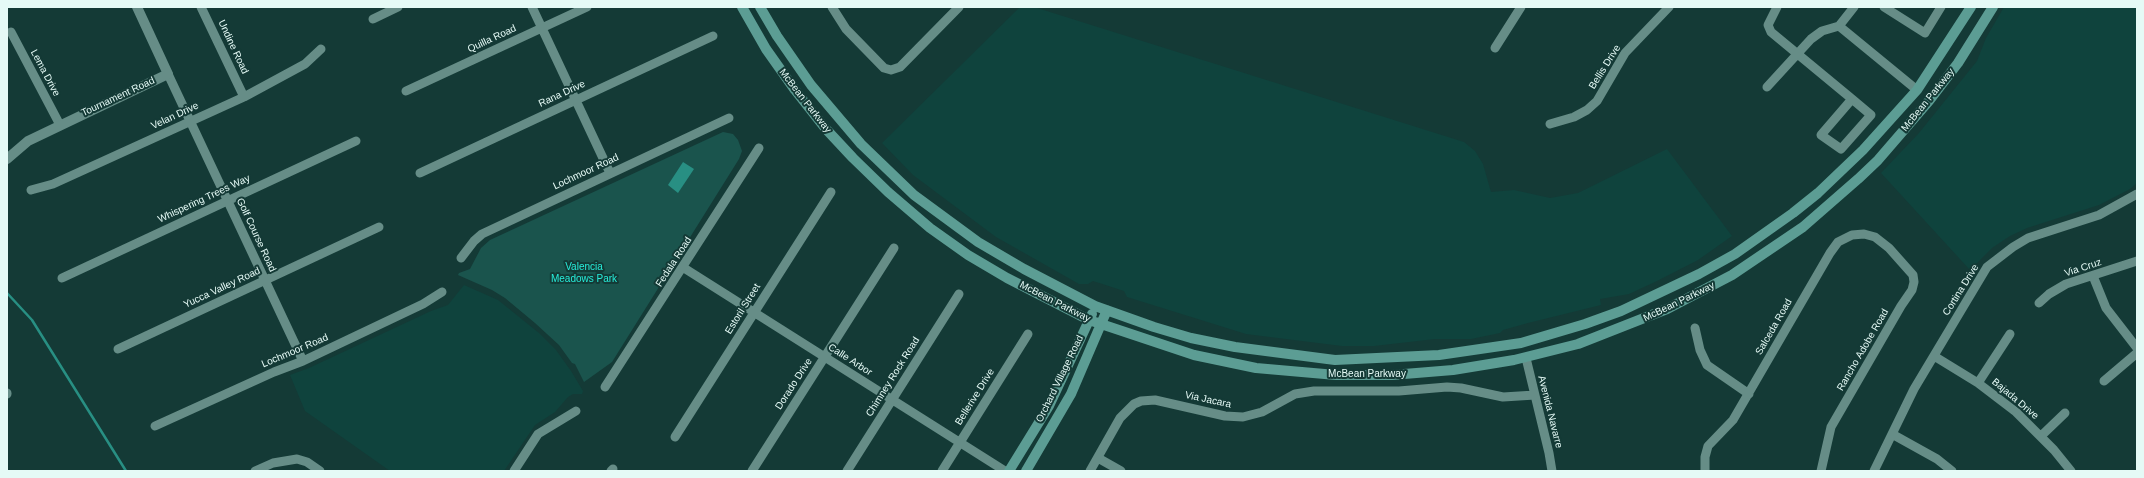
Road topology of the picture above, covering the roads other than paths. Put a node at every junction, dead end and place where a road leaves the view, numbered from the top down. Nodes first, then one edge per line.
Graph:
1 (137, 7) edge
2 (201, 7) edge
3 (398, 7) edge
4 (532, 7) edge
5 (587, 7) edge
6 (742, 7) edge
7 (760, 7) edge
8 (959, 7) edge
9 (1521, 7) edge
10 (1669, 7) edge
11 (1776, 7) edge
12 (1854, 7) edge
13 (1884, 7) edge
14 (1941, 7) edge
15 (1971, 7) edge
16 (1993, 7) edge
17 (834, 8) edge
18 (373, 19) dead end
19 (1839, 26) junction
20 (541, 28) junction
21 (10, 32) dead end
22 (713, 36) dead end
23 (1495, 48) dead end
24 (321, 49) dead end
25 (1797, 54) junction
26 (168, 74) junction
27 (1767, 87) dead end
28 (1917, 90) junction
29 (406, 91) dead end
30 (244, 97) junction
31 (1852, 99) junction
32 (575, 100) junction
33 (729, 118) dead end
34 (190, 122) junction
35 (1550, 124) dead end
36 (60, 125) junction
37 (356, 141) dead end
38 (759, 148) dead end
39 (7, 159) edge
40 (610, 172) junction
41 (420, 173) dead end
42 (31, 190) dead end
43 (831, 192) dead end
44 (888, 192) junction
45 (914, 195) junction
46 (2136, 196) edge
47 (227, 200) junction
48 (379, 227) dead end
49 (894, 248) dead end
50 (1888, 248) joint
51 (461, 258) dead end
52 (2137, 261) edge
53 (684, 268) junction
54 (2093, 276) junction
55 (62, 278) dead end
56 (265, 280) junction
57 (442, 292) dead end
58 (959, 294) dead end
59 (2039, 303) dead end
60 (1095, 306) junction
61 (1107, 310) junction
62 (754, 312) junction
63 (1089, 320) junction
64 (1101, 324) junction
65 (1695, 328) dead end
66 (1028, 334) dead end
67 (2010, 334) dead end
68 (2137, 348) edge
69 (118, 349) dead end
70 (2137, 353) edge
71 (1934, 356) junction
72 (825, 357) junction
73 (1526, 358) junction
74 (303, 361) junction
75 (2104, 381) dead end
76 (1978, 383) junction
77 (605, 387) dead end
78 (1749, 394) junction
79 (1535, 395) junction
80 (891, 400) junction
81 (576, 411) dead end
82 (2065, 413) dead end
83 (155, 426) dead end
84 (1892, 434) junction
85 (2041, 436) junction
86 (675, 437) dead end
87 (959, 443) junction
88 (1098, 458) junction
89 (255, 471) edge
90 (320, 471) edge
91 (514, 471) edge
92 (752, 471) edge
93 (847, 471) edge
94 (942, 471) edge
95 (1005, 471) edge
96 (1009, 471) edge
97 (1026, 471) edge
98 (1090, 471) edge
99 (1121, 471) edge
100 (1552, 471) edge
101 (1705, 471) edge
102 (1821, 471) edge
103 (1874, 471) edge
104 (1952, 471) edge
105 (2071, 471) edge

1 - 26 street, Tournament Road
2 - 30 street, Undine Road
3 - 18 street
4 - 20 street
5 - 20 street, Quilla Road
6 - 44 main road, McBean Parkway
7 - 45 main road, McBean Parkway
8 - 17 street
9 - 23 street
10 - 35 street, Bellis Drive
11 - 25 street
12 - 19 street
13 - 14 street
15 - 28 main road, McBean Parkway
16 - 73 main road, McBean Parkway
19 - 25 street
19 - 28 street
20 - 29 street, Quilla Road
20 - 32 street
21 - 36 street, Lema Drive
22 - 32 street, Rana Drive
24 - 30 street, Velan Drive
25 - 27 street
25 - 31 street
26 - 34 street, Golf Course Road
26 - 36 street, Tournament Road
28 - 61 main road, McBean Parkway
30 - 34 street, Velan Drive
31 - 31 street
32 - 40 street
32 - 41 street, Rana Drive
33 - 40 street, Lochmoor Road
34 - 42 street, Velan Drive
34 - 47 street, Golf Course Road
36 - 39 street, Tournament Road
37 - 47 street, Whispering Trees Way
38 - 53 street, Fedala Road
40 - 51 street, Lochmoor Road
43 - 62 street, Estoril Street
44 - 45 main road
44 - 63 main road, McBean Parkway
45 - 60 main road, McBean Parkway
46 - 71 street, Cortina Drive
47 - 55 street, Whispering Trees Way
47 - 56 street, Golf Course Road
48 - 56 street, Yucca Valley Road
49 - 72 street, Dorado Drive
50 - 78 street, Salceda Road
50 - 102 street, Rancho Adobe Road
52 - 54 street, Via Cruz
53 - 62 street, Calle Arbor
53 - 77 street, Fedala Road
54 - 59 street, Via Cruz
54 - 68 street
56 - 69 street, Yucca Valley Road
56 - 74 street, Golf Course Road
57 - 74 street, Lochmoor Road
58 - 80 street, Chimney Rock Road
60 - 61 main road, McBean Parkway
60 - 63 main road, Orchard Village Road
61 - 64 main road, Orchard Village Road
62 - 72 street, Calle Arbor
62 - 86 street, Estoril Street
63 - 64 main road, McBean Parkway
63 - 96 main road, Orchard Village Road
64 - 73 main road, McBean Parkway
64 - 97 main road, Orchard Village Road
65 - 78 street
66 - 87 street, Bellerive Drive
67 - 76 street
70 - 75 street
71 - 76 street, Bajada Drive
71 - 84 street, Cortina Drive
72 - 80 street, Calle Arbor
72 - 92 street, Dorado Drive
73 - 79 street, Avenida Navarre
74 - 83 street, Lochmoor Road
76 - 85 street, Bajada Drive
78 - 101 street, Salceda Road
79 - 88 street, Via Jacara
79 - 100 street, Avenida Navarre
80 - 87 street, Calle Arbor
80 - 93 street, Chimney Rock Road
81 - 91 street
82 - 85 street
84 - 103 street, Cortina Drive
84 - 104 street
85 - 105 street, Bajada Drive
87 - 94 street, Bellerive Drive
87 - 95 street, Calle Arbor
88 - 98 street
88 - 99 street
89 - 90 street

